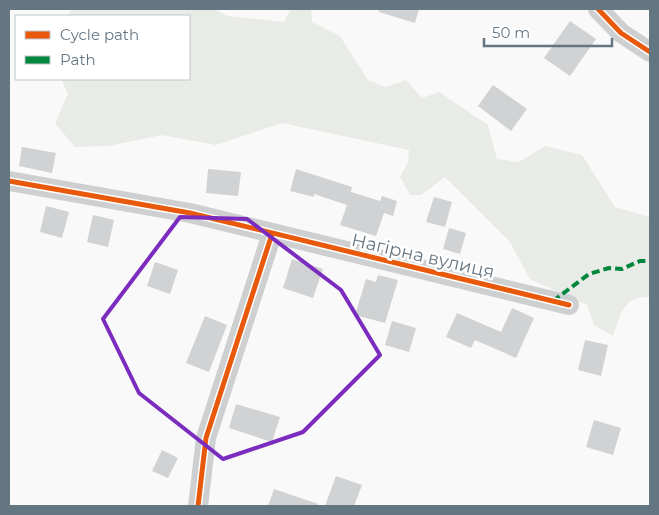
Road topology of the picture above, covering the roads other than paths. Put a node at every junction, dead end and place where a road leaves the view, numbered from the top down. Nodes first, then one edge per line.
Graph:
1 (598, 9) edge
2 (650, 52) edge
3 (9, 181) edge
4 (272, 234) junction
5 (569, 305) dead end
6 (198, 506) edge

1 - 2 street
3 - 4 street, Нагірна вулиця
4 - 5 street, Нагірна вулиця
4 - 6 street

